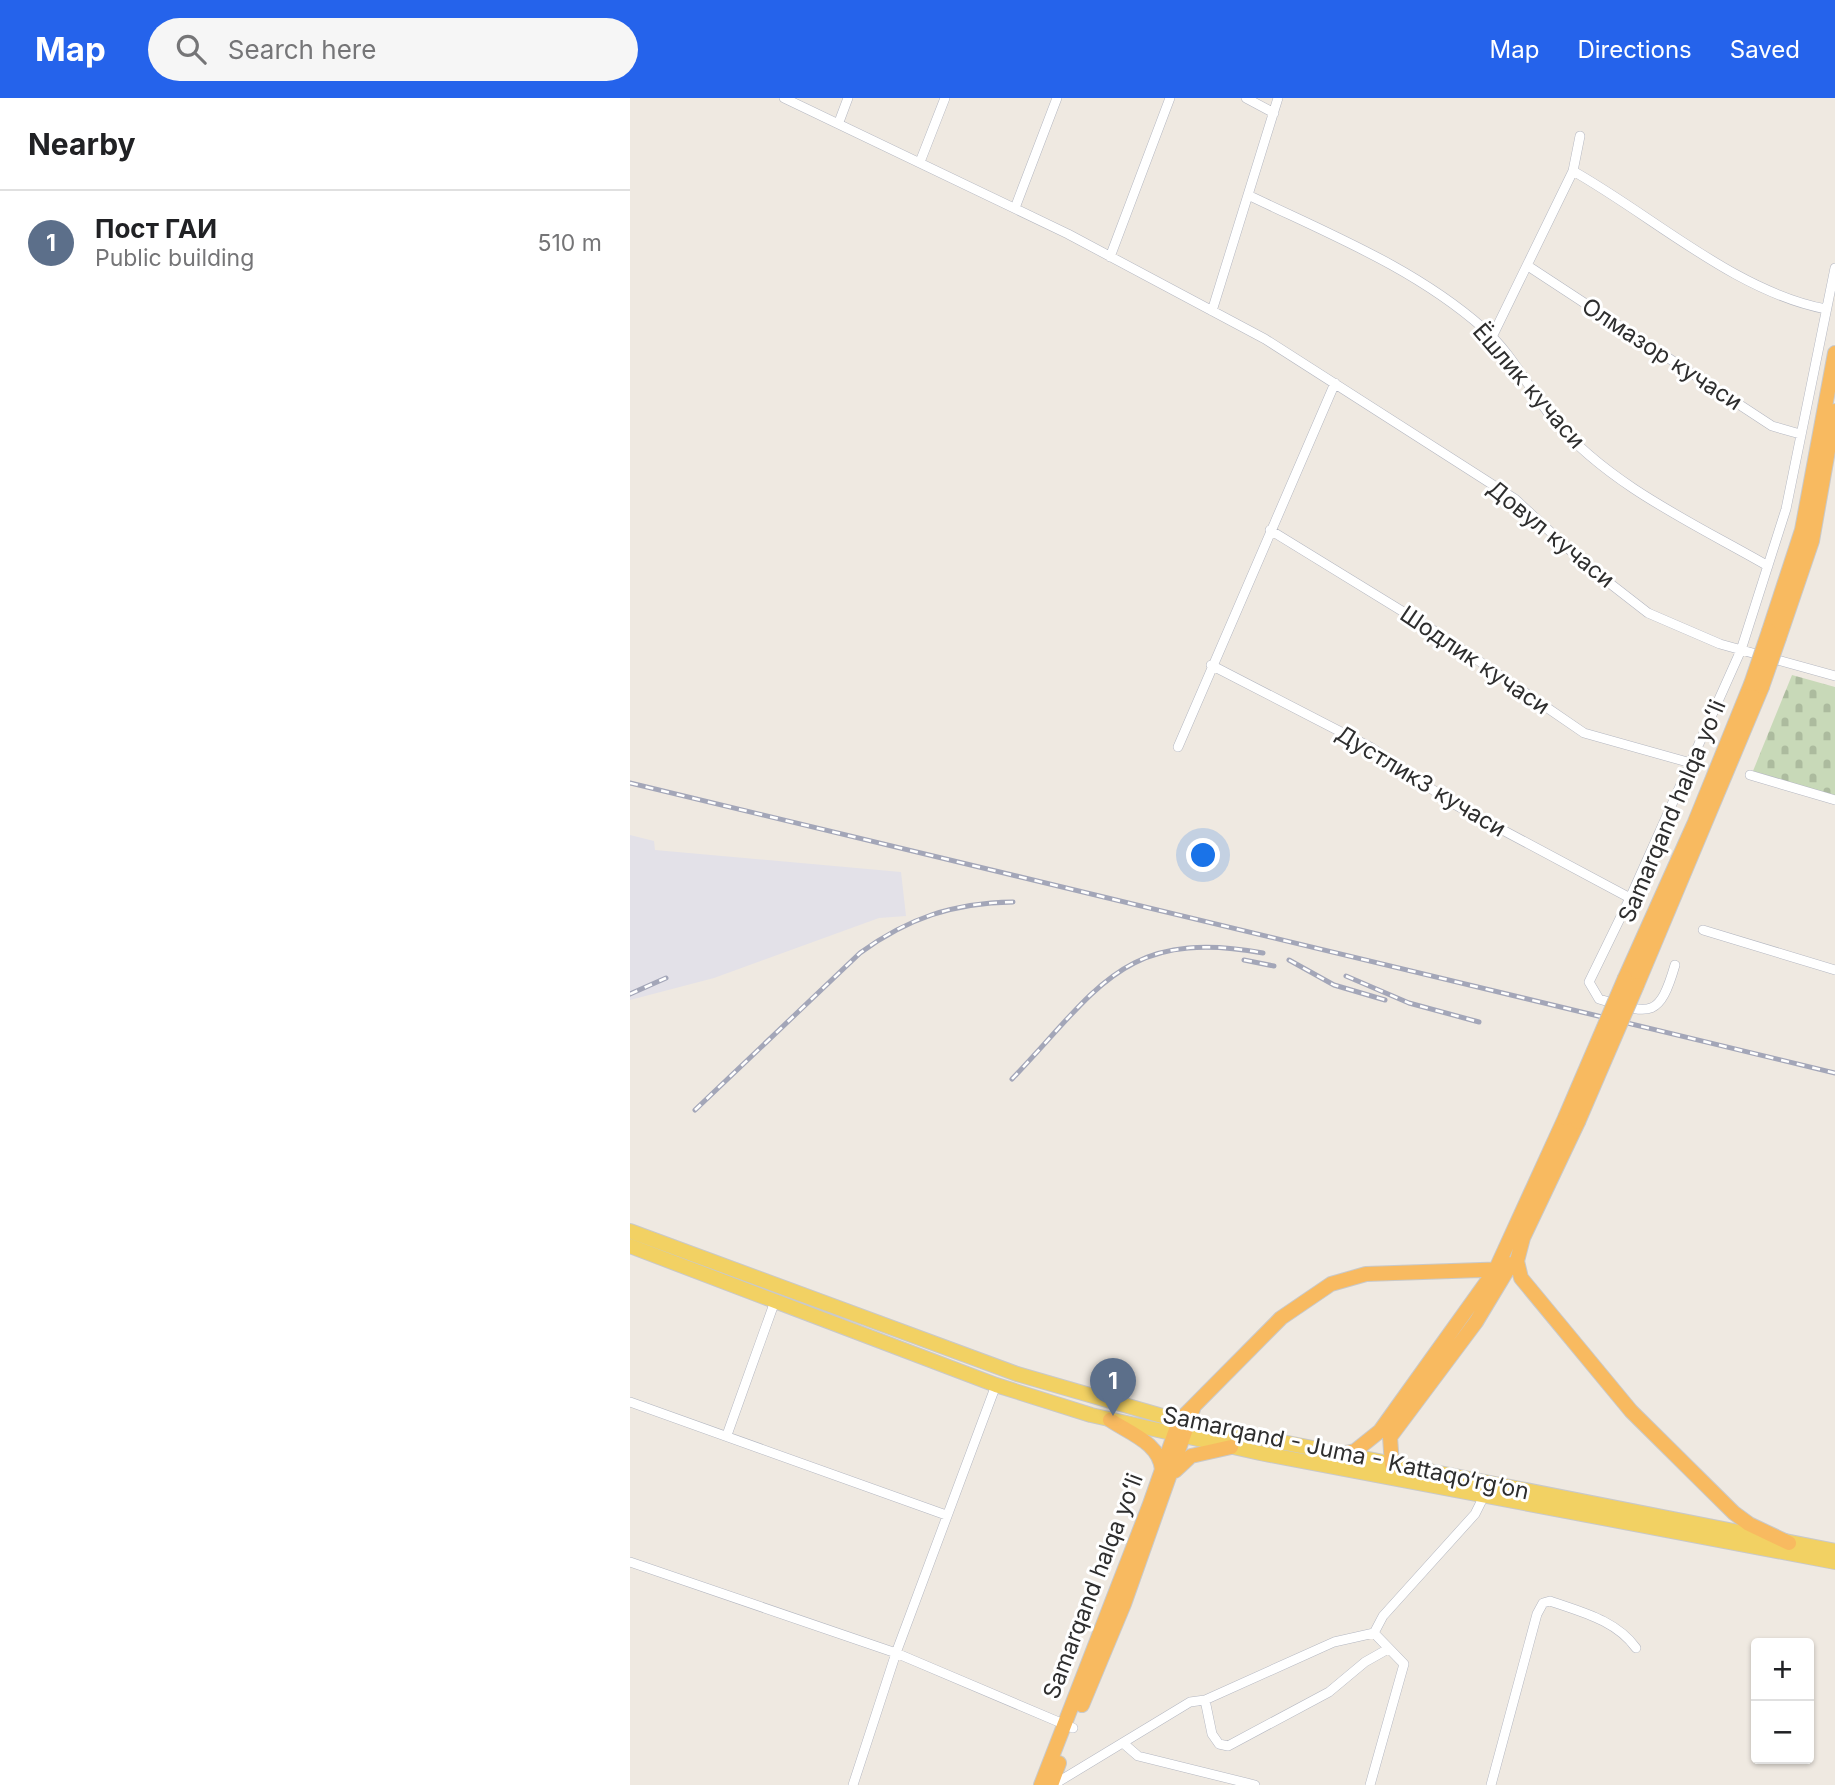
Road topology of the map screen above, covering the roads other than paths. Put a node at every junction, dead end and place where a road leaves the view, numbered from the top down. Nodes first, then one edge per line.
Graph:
1 (784, 98) edge
2 (848, 98) edge
3 (945, 98) edge
4 (1057, 98) edge
5 (1170, 98) edge
6 (1246, 98) edge
7 (1278, 98) edge
8 (1274, 113) junction
9 (839, 122) junction
10 (1580, 136) dead end
11 (920, 162) junction
12 (1573, 171) junction
13 (1248, 195) junction
14 (1015, 208) junction
15 (1110, 257) junction
16 (1528, 266) junction
17 (1835, 268) edge
18 (1826, 309) junction
19 (1212, 311) junction
20 (1492, 337) junction
21 (1835, 353) edge
22 (1335, 383) junction
23 (1835, 411) edge
24 (1800, 434) junction
25 (1270, 530) junction
26 (1768, 566) junction
27 (1774, 634) junction
28 (1741, 650) junction
29 (1211, 665) junction
30 (1835, 676) edge
31 (1178, 747) dead end
32 (1691, 763) junction
33 (1750, 775) dead end
34 (1835, 800) edge
35 (1630, 898) junction
36 (1703, 930) dead end
37 (1675, 965) dead end
38 (1835, 970) edge
39 (1571, 1120) junction
40 (630, 1231) edge
41 (1524, 1234) junction
42 (630, 1246) edge
43 (1505, 1252) junction
44 (1503, 1269) junction
45 (1467, 1270) junction
46 (775, 1301) junction
47 (996, 1385) junction
48 (630, 1402) edge
49 (1110, 1420) junction
50 (1184, 1422) junction
51 (727, 1435) junction
52 (1178, 1437) junction
53 (1231, 1447) junction
54 (1340, 1454) junction
55 (1392, 1465) junction
56 (1167, 1472) junction
57 (1484, 1496) junction
58 (946, 1515) junction
59 (1789, 1543) junction
60 (1835, 1551) edge
61 (630, 1562) edge
62 (1835, 1562) edge
63 (1374, 1633) junction
64 (1636, 1648) dead end
65 (1388, 1649) junction
66 (896, 1653) junction
67 (1205, 1700) junction
68 (1069, 1726) junction
69 (1123, 1743) junction
70 (853, 1785) edge
71 (1041, 1785) edge
72 (1052, 1785) edge
73 (1255, 1785) edge
74 (1370, 1785) edge
75 (1491, 1785) edge

1 - 9 street, Довул кучаси
2 - 9 street
3 - 11 street
4 - 14 street
5 - 15 street
6 - 8 street
7 - 8 street
8 - 13 street
9 - 11 street, Довул кучаси
10 - 12 street
11 - 14 street, Довул кучаси
12 - 16 street
12 - 18 street
13 - 19 street
13 - 20 street, Ёшлик кучаси
14 - 15 street, Довул кучаси
15 - 19 street, Довул кучаси
16 - 20 street
16 - 24 street, Олмазор кучаси
17 - 18 street
18 - 24 street
19 - 22 street, Довул кучаси
20 - 26 street, Ёшлик кучаси
21 - 27 highway, Samarqand halqa yoʻli
22 - 25 street
22 - 28 street, Довул кучаси
23 - 27 highway, Samarqand halqa yoʻli
24 - 26 street
25 - 29 street
25 - 32 street, Шодлик кучаси
26 - 28 street
27 - 39 highway, Samarqand halqa yoʻli, bridge
28 - 30 street, Довул кучаси
28 - 32 street
29 - 31 street
29 - 35 street, Дустлик3 кучаси
32 - 35 street
33 - 34 street
35 - 37 street
36 - 38 street
39 - 41 highway, Samarqand halqa yoʻli
39 - 43 highway, Samarqand halqa yoʻli
40 - 50 main road, Samarqand - Juma - Kattaqo‘rg‘on
41 - 44 highway, Samarqand halqa yoʻli
41 - 59 highway
42 - 46 main road, Samarqand - Juma - Kattaqo‘rg‘on
43 - 44 highway, Samarqand halqa yoʻli
43 - 45 highway
44 - 45 highway, Samarqand halqa yoʻli
44 - 54 highway, Samarqand halqa yoʻli
44 - 55 highway, Samarqand halqa yoʻli
45 - 50 highway, Samarqand halqa yoʻli
46 - 47 main road, Samarqand - Juma - Kattaqo‘rg‘on
46 - 51 street
47 - 49 main road, Samarqand - Juma - Kattaqo‘rg‘on
47 - 58 street
48 - 51 street
49 - 52 main road, Samarqand - Juma - Kattaqo‘rg‘on
49 - 56 highway
50 - 52 highway, Samarqand halqa yoʻli
50 - 54 main road, Samarqand - Juma - Kattaqo‘rg‘on
51 - 58 street
52 - 53 main road, Samarqand - Juma - Kattaqo‘rg‘on
52 - 56 highway, Samarqand halqa yoʻli
53 - 56 highway
53 - 57 main road, Samarqand - Juma - Kattaqo‘rg‘on
54 - 55 main road, Samarqand - Juma - Kattaqo‘rg‘on
55 - 59 main road, Samarqand - Juma - Kattaqo‘rg‘on
56 - 68 highway, Samarqand halqa yoʻli
57 - 62 main road, Samarqand - Juma - Kattaqo‘rg‘on
57 - 63 street
58 - 66 street
59 - 60 main road, Samarqand - Juma - Kattaqo‘rg‘on
61 - 66 street
63 - 65 street
63 - 67 street
64 - 75 street
65 - 67 street
65 - 74 street
66 - 68 street
66 - 70 street
67 - 69 street
68 - 71 highway, Samarqand halqa yoʻli
68 - 72 highway, Samarqand halqa yoʻli
69 - 72 street
69 - 73 street

